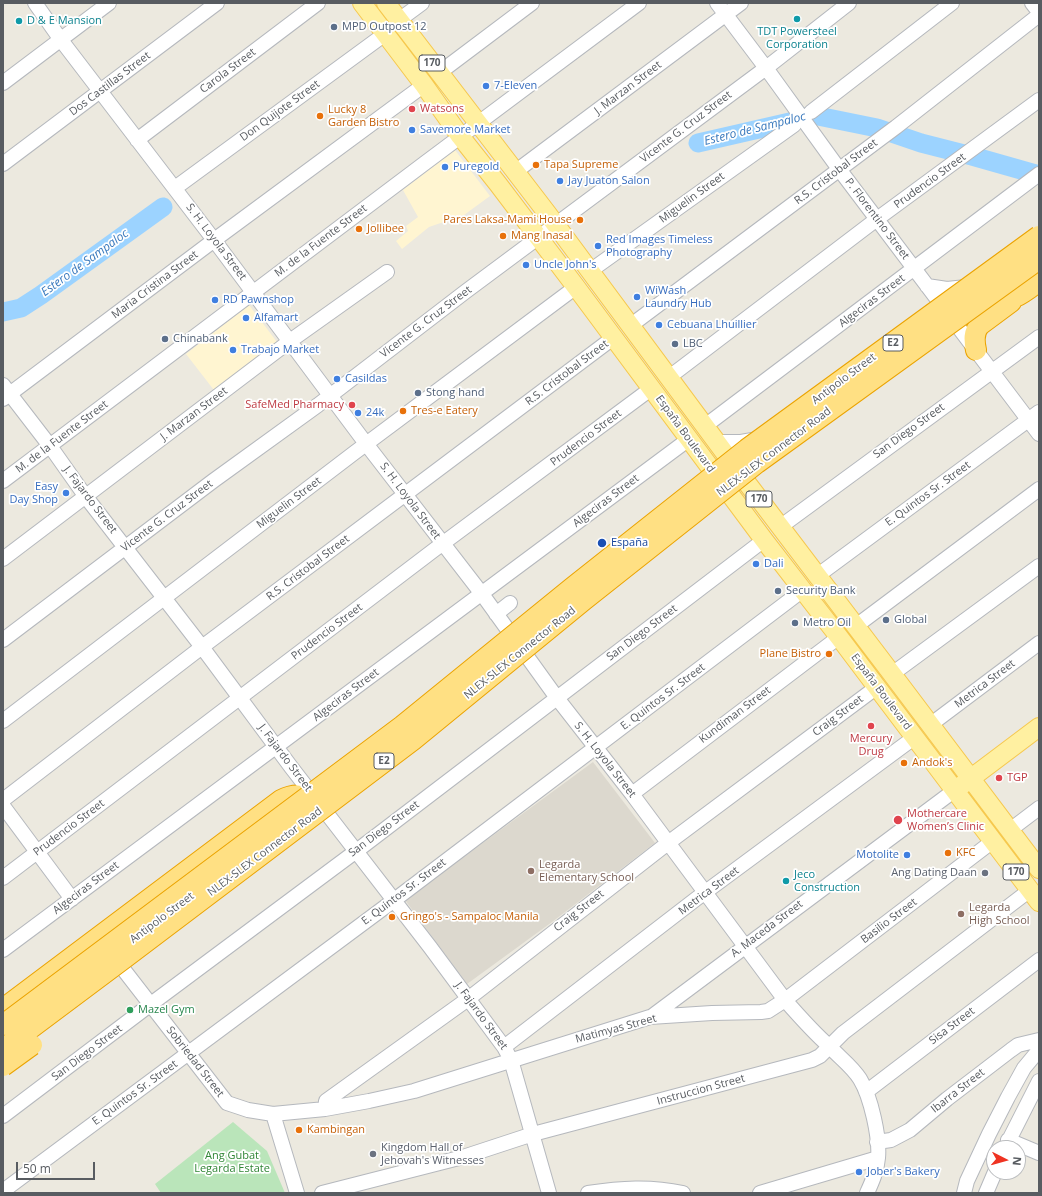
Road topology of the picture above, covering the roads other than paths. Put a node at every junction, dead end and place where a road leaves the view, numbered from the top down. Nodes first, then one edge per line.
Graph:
1 (35, 3) edge
2 (109, 3) edge
3 (217, 3) edge
4 (318, 3) edge
5 (362, 3) edge
6 (386, 3) edge
7 (422, 3) edge
8 (532, 3) edge
9 (639, 3) edge
10 (717, 3) edge
11 (740, 3) edge
12 (849, 3) edge
13 (952, 3) edge
14 (1032, 3) edge
15 (1039, 12) edge
16 (725, 15) junction
17 (1039, 15) edge
18 (399, 20) junction
19 (385, 34) junction
20 (61, 40) junction
21 (766, 68) junction
22 (439, 73) junction
23 (3, 83) edge
24 (424, 85) junction
25 (100, 91) junction
26 (1039, 100) edge
27 (811, 112) dead end
28 (478, 123) junction
29 (794, 125) dead end
30 (460, 136) junction
31 (138, 140) junction
32 (3, 164) edge
33 (839, 169) junction
34 (515, 172) junction
35 (1039, 174) edge
36 (175, 188) junction
37 (877, 219) junction
38 (556, 225) junction
39 (1039, 232) edge
40 (1039, 236) edge
41 (539, 238) junction
42 (214, 240) junction
43 (1039, 259) edge
44 (914, 269) junction
45 (590, 271) junction
46 (387, 272) dead end
47 (1039, 281) edge
48 (927, 286) junction
49 (576, 287) junction
50 (966, 287) junction
51 (254, 292) junction
52 (1021, 294) junction
53 (947, 313) junction
54 (630, 326) junction
55 (1039, 337) edge
56 (614, 338) junction
57 (290, 341) junction
58 (976, 350) junction
59 (992, 372) junction
60 (668, 378) junction
61 (652, 388) junction
62 (5, 393) edge
63 (330, 395) junction
64 (1034, 416) edge
65 (705, 426) junction
66 (1039, 434) edge
67 (689, 439) junction
68 (716, 442) junction
69 (367, 445) junction
70 (50, 446) junction
71 (744, 480) junction
72 (3, 481) edge
73 (1039, 490) edge
74 (727, 491) junction
75 (405, 495) junction
76 (86, 497) junction
77 (780, 527) junction
78 (764, 540) junction
79 (443, 544) junction
80 (126, 547) junction
81 (3, 560) edge
82 (1039, 566) edge
83 (817, 576) junction
84 (803, 590) junction
85 (482, 594) junction
86 (165, 598) junction
87 (510, 603) dead end
88 (496, 614) junction
89 (522, 618) dead end
90 (856, 626) junction
91 (507, 629) junction
92 (839, 636) junction
93 (3, 640) edge
94 (1039, 643) edge
95 (202, 647) junction
96 (520, 647) junction
97 (892, 674) junction
98 (877, 687) junction
99 (239, 698) junction
100 (557, 698) junction
101 (3, 721) edge
102 (930, 725) junction
103 (1039, 727) edge
104 (915, 737) junction
105 (276, 747) junction
106 (596, 748) junction
107 (971, 778) junction
108 (955, 790) junction
109 (632, 794) junction
110 (3, 800) edge
111 (317, 801) junction
112 (3, 806) edge
113 (1039, 808) edge
114 (1010, 830) junction
115 (993, 842) junction
116 (668, 843) junction
117 (38, 852) junction
118 (356, 852) junction
119 (1039, 869) edge
120 (3, 878) edge
121 (705, 893) junction
122 (1034, 896) edge
123 (72, 899) junction
124 (393, 901) junction
125 (745, 946) junction
126 (3, 950) edge
127 (113, 956) junction
128 (1039, 960) edge
129 (468, 999) junction
130 (785, 1000) junction
131 (151, 1004) junction
132 (3, 1008) edge
133 (650, 1017) junction
134 (3, 1025) edge
135 (3, 1039) edge
136 (1039, 1040) edge
137 (829, 1047) junction
138 (3, 1049) edge
139 (1039, 1050) edge
140 (508, 1053) junction
141 (189, 1054) junction
142 (3, 1066) edge
143 (1038, 1085) edge
144 (866, 1092) junction
145 (325, 1109) junction
146 (273, 1114) junction
147 (3, 1116) edge
148 (533, 1134) junction
149 (1008, 1140) edge
150 (878, 1142) junction
151 (1026, 1149) edge
152 (1039, 1153) edge
153 (878, 1158) junction
154 (992, 1180) edge
155 (3, 1191) edge
156 (988, 1192) edge
157 (297, 1193) edge
158 (322, 1193) edge
159 (549, 1193) edge
160 (588, 1193) edge
161 (683, 1193) edge
162 (760, 1193) edge
163 (867, 1193) edge
164 (964, 1193) edge

1 - 20 street, S. H. Loyola Street
2 - 20 street
3 - 25 street, Dos Castillas Street
4 - 31 street, Carola Street
5 - 19 main road, España Boulevard / 170
6 - 18 main road, España Boulevard / 170
7 - 18 street
8 - 22 street
9 - 28 street, M. de la Fuente Street
10 - 16 street, P. Florentino Street
11 - 16 street, J. Marzan Street
12 - 21 street, Vicente G. Cruz Street
13 - 27 street
14 - 15 street
16 - 21 street, P. Florentino Street
16 - 34 street, J. Marzan Street
17 - 33 street, R.S. Cristobal Street
18 - 22 main road, España Boulevard / 170
19 - 24 main road, España Boulevard / 170
19 - 36 street, Don Quijote Street
20 - 23 street
20 - 25 street, S. H. Loyola Street
21 - 33 street, P. Florentino Street
21 - 38 street, Vicente G. Cruz Street
22 - 28 main road, España Boulevard / 170
24 - 30 main road, España Boulevard / 170
24 - 42 street, Maria Cristina Street
25 - 31 street, S. H. Loyola Street
25 - 32 street, Dos Castillas Street
26 - 37 street, Prudencio Street
28 - 30 street, M. de la Fuente Street
28 - 34 main road, España Boulevard / 170
29 - 45 street, Miguelin Street
30 - 41 main road, España Boulevard / 170
30 - 51 street, M. de la Fuente Street
31 - 36 street, S. H. Loyola Street
33 - 37 street, P. Florentino Street
33 - 54 street, R.S. Cristobal Street
34 - 38 main road, España Boulevard / 170
35 - 44 street, Algeciras Street
36 - 42 street, S. H. Loyola Street
37 - 44 street, P. Florentino Street
37 - 60 street, Prudencio Street
38 - 41 street, Vicente G. Cruz Street
38 - 45 main road, España Boulevard / 170
39 - 50 street, Antipolo Street
40 - 134 highway, NLEX-SLEX Connector Road / E2, bridge
41 - 49 main road, España Boulevard / 170
41 - 63 street, Vicente G. Cruz Street
42 - 51 street, S. H. Loyola Street
42 - 62 street, Maria Cristina Street
43 - 138 highway, NLEX-SLEX Connector Road / E2, bridge
44 - 48 street, P. Florentino Street
44 - 65 street, Algeciras Street
45 - 54 main road, España Boulevard / 170
46 - 57 street, J. Marzan Street
47 - 52 highway
48 - 50 street
48 - 53 street, P. Florentino Street
49 - 56 main road, España Boulevard / 170
49 - 69 street, Miguelin Street
50 - 53 street, Antipolo Street
51 - 57 street, S. H. Loyola Street
51 - 70 street, M. de la Fuente Street
52 - 53 highway
52 - 58 highway
53 - 58 street, P. Florentino Street
53 - 68 street, Antipolo Street
53 - 71 street, Antipolo Street
54 - 60 main road, España Boulevard / 170
55 - 59 street, San Diego Street
56 - 61 main road, España Boulevard / 170
56 - 75 street, R.S. Cristobal Street
57 - 63 street, S. H. Loyola Street
57 - 76 street, J. Marzan Street
58 - 59 street, P. Florentino Street
59 - 64 street, P. Florentino Street
59 - 77 street, San Diego Street
60 - 65 main road, España Boulevard / 170
61 - 67 main road, España Boulevard / 170
61 - 79 street, Prudencio Street
62 - 70 street, J. Fajardo Street
63 - 69 street, S. H. Loyola Street
63 - 80 street, Vicente G. Cruz Street
64 - 66 street, P. Florentino Street
64 - 83 street, E. Quintos Sr. Street
65 - 68 main road, España Boulevard / 170
67 - 74 main road, España Boulevard / 170
67 - 85 street, Algeciras Street
68 - 71 main road, España Boulevard / 170
69 - 75 street, S. H. Loyola Street
69 - 86 street, Miguelin Street
70 - 72 street, M. de la Fuente Street
70 - 76 street, J. Fajardo Street
71 - 74 street, Antipolo Street
71 - 77 main road, España Boulevard / 170
73 - 90 street
74 - 78 main road, España Boulevard / 170
74 - 96 street, Antipolo Street
75 - 79 street, S. H. Loyola Street
75 - 95 street, R.S. Cristobal Street
76 - 80 street, J. Fajardo Street
76 - 81 street, J. Marzan Street
77 - 83 main road, España Boulevard / 170
78 - 84 main road, España Boulevard / 170
78 - 100 street, San Diego Street
79 - 85 street, S. H. Loyola Street
79 - 99 street, Prudencio Street
80 - 86 street, J. Fajardo Street
80 - 93 street, Vicente G. Cruz Street
82 - 97 street
83 - 90 main road, España Boulevard / 170
84 - 92 main road, España Boulevard / 170
84 - 106 street, E. Quintos Sr. Street
85 - 88 street, S. H. Loyola Street
85 - 105 street, Algeciras Street
86 - 95 street, J. Fajardo Street
86 - 101 street, Miguelin Street
87 - 88 street
88 - 91 street, S. H. Loyola Street
89 - 91 street
90 - 97 main road, España Boulevard / 170
91 - 96 street, S. H. Loyola Street
92 - 98 main road, España Boulevard / 170
92 - 109 street, Kundiman Street
94 - 102 street, Metrica Street
95 - 99 street, J. Fajardo Street
95 - 110 street, R.S. Cristobal Street
96 - 100 street, S. H. Loyola Street
96 - 111 street, Antipolo Street
96 - 142 highway, bridge
97 - 102 main road, España Boulevard / 170
98 - 104 main road, España Boulevard / 170
98 - 116 street, Craig Street
99 - 105 street, J. Fajardo Street
99 - 117 street, Prudencio Street
100 - 106 street, S. H. Loyola Street
100 - 118 street, San Diego Street
102 - 107 main road, España Boulevard / 170
103 - 107 main road, A. Maceda Street
104 - 108 main road, España Boulevard / 170
104 - 121 street, Metrica Street
105 - 111 street, J. Fajardo Street
105 - 123 street, Algeciras Street
106 - 109 street, S. H. Loyola Street
106 - 124 street, E. Quintos Sr. Street
107 - 108 main road, A. Maceda Street
107 - 114 main road, España Boulevard / 170
108 - 115 main road, España Boulevard / 170
108 - 125 street, A. Maceda Street
109 - 116 street, S. H. Loyola Street
111 - 118 street, J. Fajardo Street
111 - 127 street, Antipolo Street
111 - 132 highway
112 - 117 street
113 - 114 street
114 - 119 main road, España Boulevard / 170
115 - 122 main road, España Boulevard / 170
115 - 130 street, Basilio Street
116 - 121 street, S. H. Loyola Street
116 - 129 street, Craig Street
117 - 120 street, Prudencio Street
117 - 123 street
118 - 124 street, J. Fajardo Street
118 - 131 street, San Diego Street
121 - 125 street, S. H. Loyola Street
121 - 140 street, Metrica Street
122 - 137 street, Instruccion Street
123 - 126 street, Algeciras Street
124 - 129 street, J. Fajardo Street
124 - 141 street, E. Quintos Sr. Street
125 - 130 street, S. H. Loyola Street
125 - 133 street, A. Maceda Street
127 - 131 street, Sobriedad Street
127 - 135 street, Antipolo Street
128 - 144 street, Sisa Street
129 - 140 street, J. Fajardo Street
129 - 145 street, Craig Street
130 - 133 street, Matimyas Street
130 - 137 street
131 - 141 street, Sobriedad Street
131 - 147 street, San Diego Street
133 - 140 street, Matimyas Street
136 - 150 street, Ibarra Street
137 - 144 street
137 - 148 street, Instruccion Street
139 - 164 street
140 - 145 street, Matimyas Street
140 - 148 street, J. Fajardo Street
141 - 146 street, Sobriedad Street
141 - 155 street, E. Quintos Sr. Street
143 - 149 street
144 - 150 street
145 - 146 street, Matimyas Street
146 - 157 street
148 - 158 street, Instruccion Street
148 - 159 street, J. Fajardo Street
150 - 153 street
151 - 152 street
153 - 162 street
153 - 163 street
154 - 156 street
160 - 161 street

